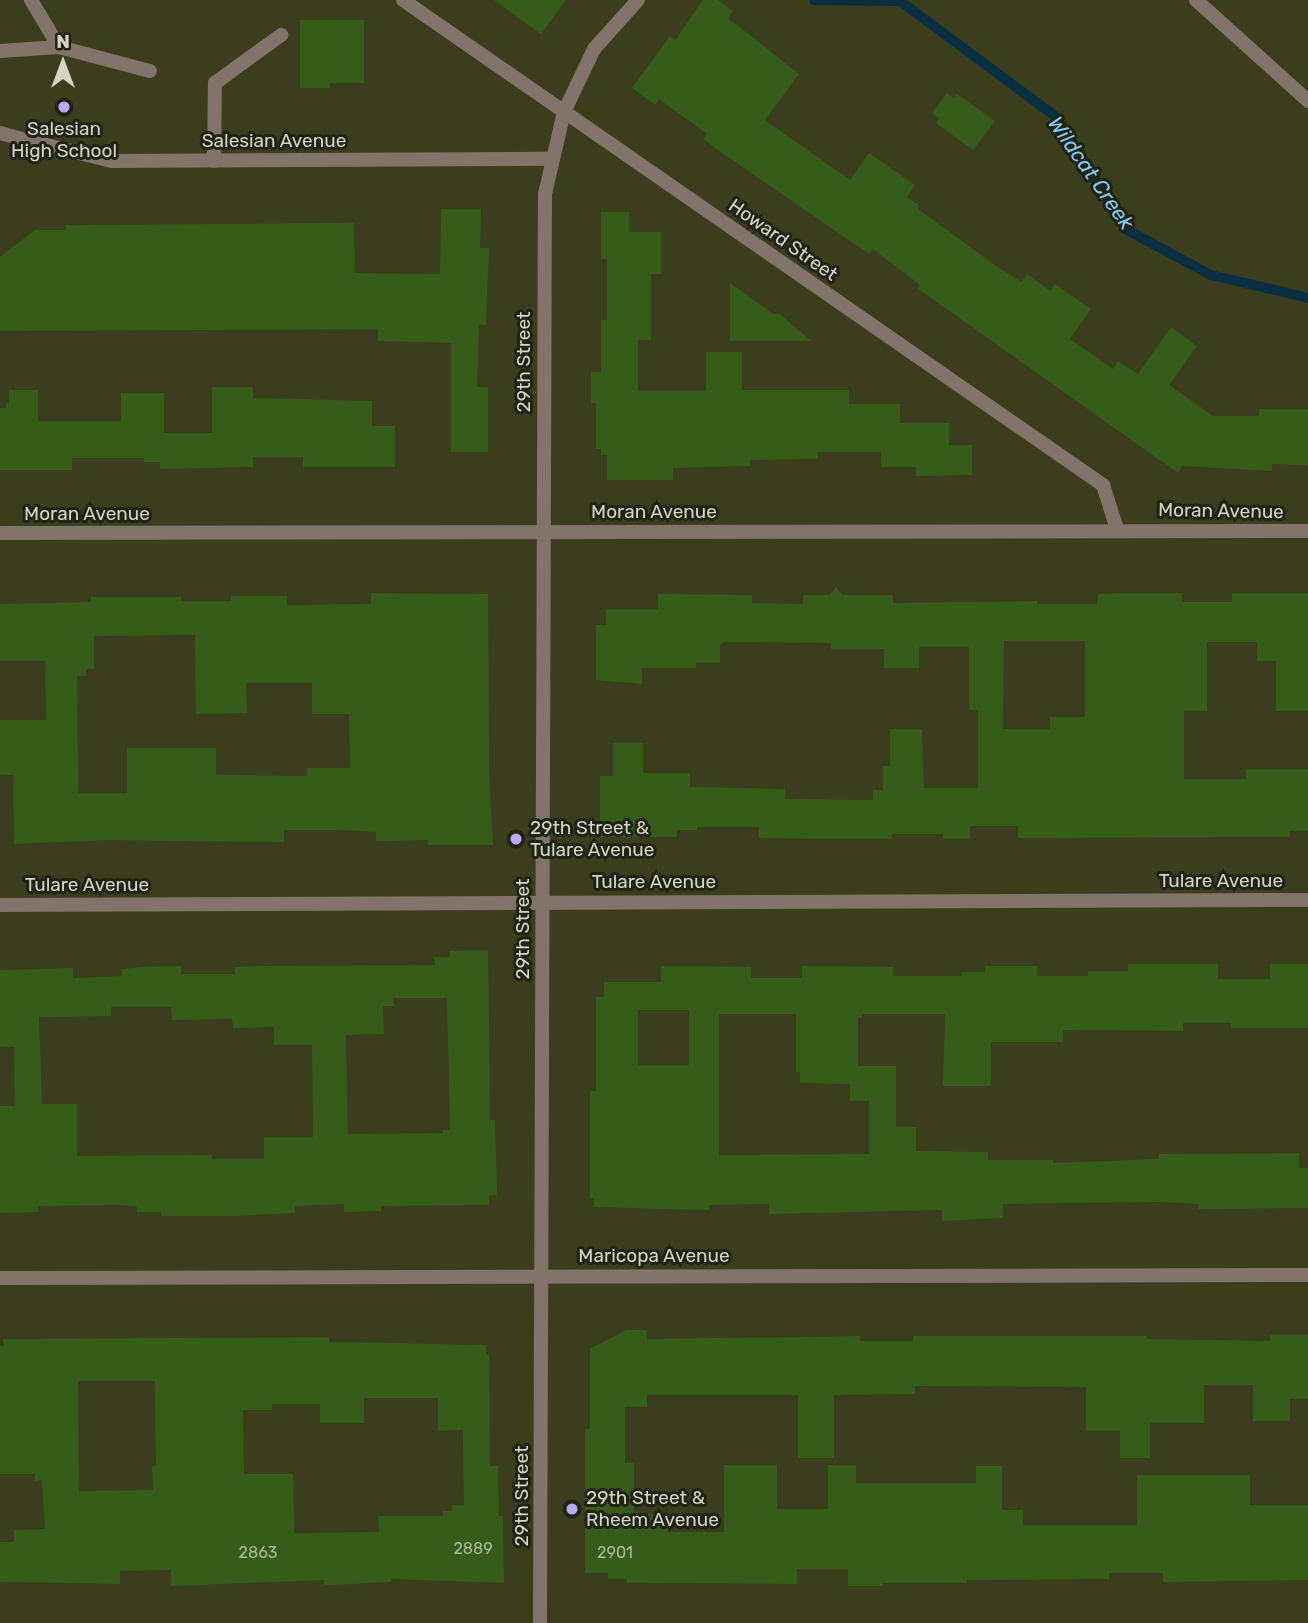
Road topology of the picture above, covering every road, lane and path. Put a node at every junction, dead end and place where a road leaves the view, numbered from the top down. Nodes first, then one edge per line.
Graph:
1 (31, 0) edge
2 (403, 0) edge
3 (638, 0) edge
4 (1196, 0) edge
5 (281, 35) dead end
6 (59, 47) junction
7 (0, 51) edge
8 (150, 71) dead end
9 (1308, 101) edge
10 (564, 112) junction
11 (0, 133) edge
12 (553, 159) junction
13 (214, 161) junction
14 (1117, 529) junction
15 (1308, 531) edge
16 (543, 532) junction
17 (0, 533) edge
18 (1308, 900) edge
19 (542, 901) junction
20 (0, 905) edge
21 (541, 1275) junction
22 (1308, 1275) edge
23 (0, 1278) edge
24 (540, 1623) edge

1 - 6 street
2 - 10 street, Howard Street
3 - 10 street, 29th Street
4 - 9 street
5 - 13 street
6 - 7 street
6 - 8 street
10 - 12 street, 29th Street
10 - 14 street, Howard Street
11 - 13 street, Salesian Avenue
12 - 13 street, Salesian Avenue
12 - 16 street, 29th Street
14 - 15 street, Moran Avenue
14 - 16 street, Moran Avenue
16 - 17 street, Moran Avenue
16 - 19 street, 29th Street
18 - 19 street, Tulare Avenue
19 - 20 street, Tulare Avenue
19 - 21 street, 29th Street
21 - 22 street, Maricopa Avenue
21 - 23 street, Maricopa Avenue
21 - 24 street, 29th Street

